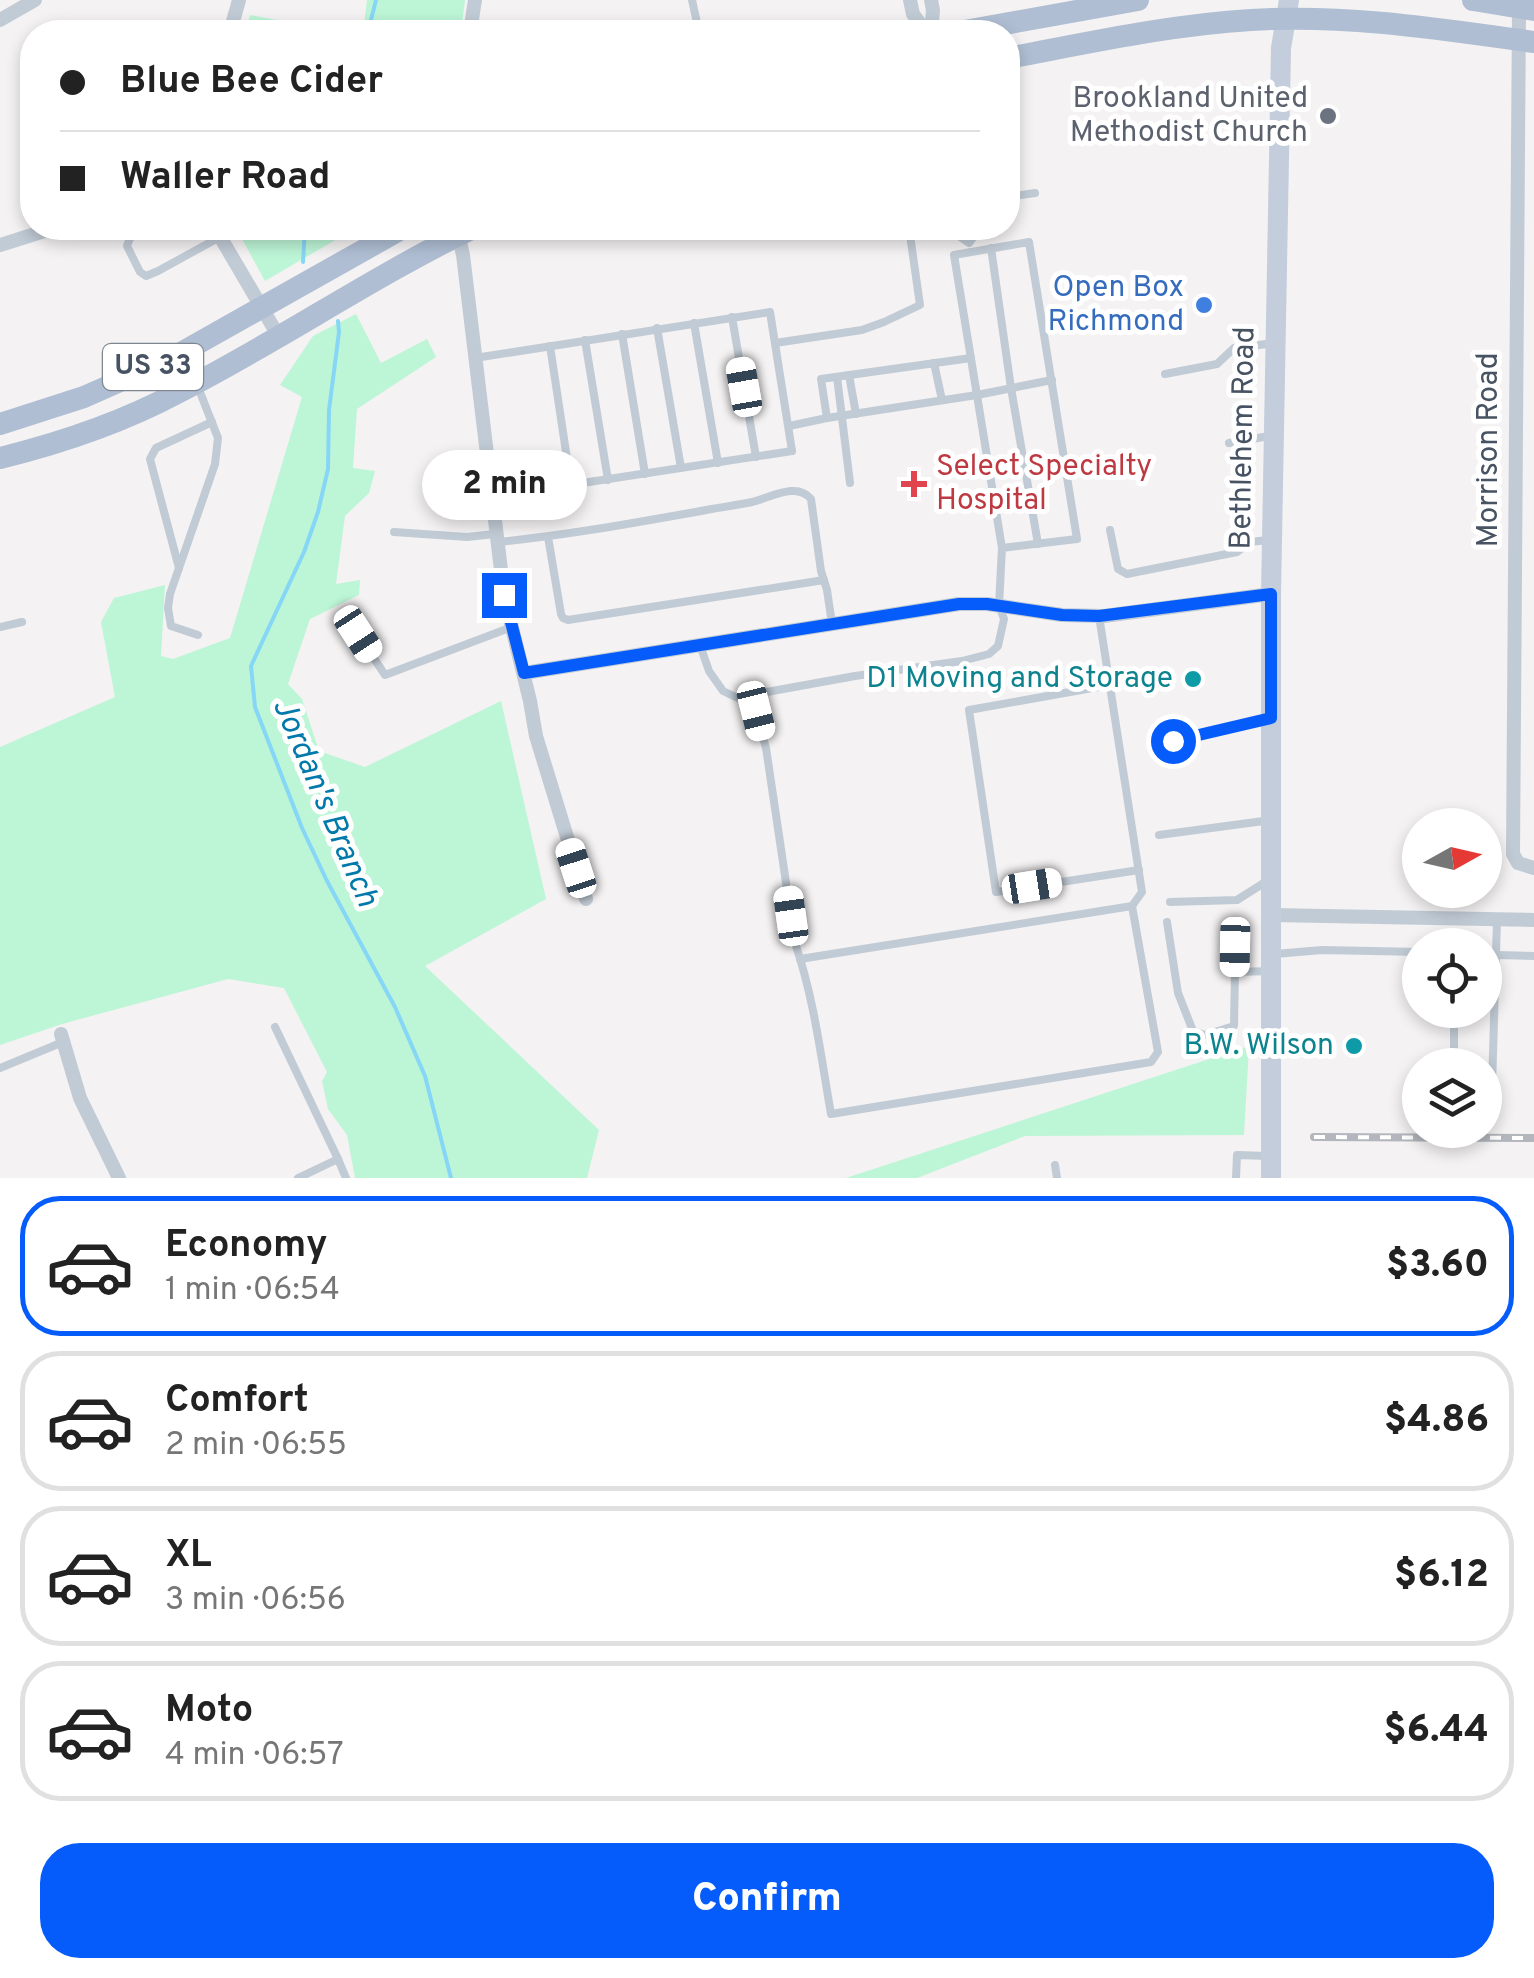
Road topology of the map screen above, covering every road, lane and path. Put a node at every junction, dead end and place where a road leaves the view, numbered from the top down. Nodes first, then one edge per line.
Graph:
1 (34, 0) edge
2 (1138, 0) edge
3 (1473, 0) edge
4 (1287, 9) edge
5 (1527, 9) edge
6 (0, 20) edge
7 (1020, 21) edge
8 (1526, 41) edge
9 (1020, 56) edge
10 (1035, 192) dead end
11 (1020, 195) edge
12 (129, 240) edge
13 (205, 240) edge
14 (222, 240) edge
15 (382, 240) edge
16 (446, 240) edge
17 (463, 240) edge
18 (912, 240) edge
19 (963, 240) edge
20 (973, 240) edge
21 (970, 247) junction
22 (991, 248) junction
23 (262, 308) junction
24 (732, 317) junction
25 (694, 323) junction
26 (658, 328) junction
27 (622, 334) junction
28 (279, 337) junction
29 (585, 340) junction
30 (775, 342) junction
31 (1275, 343) junction
32 (550, 346) junction
33 (475, 358) junction
34 (970, 358) junction
35 (934, 363) junction
36 (1165, 374) dead end
37 (849, 375) junction
38 (836, 377) junction
39 (1052, 380) junction
40 (196, 383) junction
41 (1010, 388) junction
42 (977, 394) junction
43 (942, 400) junction
44 (856, 414) junction
45 (841, 416) junction
46 (827, 418) junction
47 (212, 422) junction
48 (0, 424) edge
49 (789, 426) junction
50 (1274, 435) junction
51 (1229, 443) dead end
52 (756, 457) junction
53 (0, 458) edge
54 (718, 463) junction
55 (681, 468) junction
56 (645, 474) junction
57 (608, 480) junction
58 (850, 483) dead end
59 (572, 485) junction
60 (491, 497) junction
61 (1110, 530) dead end
62 (394, 532) dead end
63 (548, 537) junction
64 (496, 538) junction
65 (1272, 540) junction
66 (1038, 544) junction
67 (1002, 548) junction
68 (179, 568) junction
69 (824, 580) junction
70 (1271, 594) junction
71 (999, 606) junction
72 (1099, 616) junction
73 (22, 622) dead end
74 (832, 624) junction
75 (0, 627) edge
76 (512, 627) junction
77 (358, 634) dead end
78 (198, 635) dead end
79 (700, 645) junction
80 (524, 673) junction
81 (1110, 685) junction
82 (737, 698) junction
83 (1271, 718) junction
84 (1173, 741) dead end
85 (1271, 820) junction
86 (1159, 835) dead end
87 (1534, 868) edge
88 (1139, 870) junction
89 (1271, 878) junction
90 (586, 898) dead end
91 (1170, 902) dead end
92 (1132, 906) junction
93 (1270, 915) junction
94 (1497, 920) junction
95 (1534, 920) edge
96 (1167, 922) dead end
97 (1235, 922) dead end
98 (1497, 928) edge
99 (1402, 952) edge
100 (1502, 955) edge
101 (1534, 956) edge
102 (800, 958) junction
103 (1271, 963) junction
104 (1234, 972) junction
105 (275, 1026) dead end
106 (62, 1038) joint
107 (0, 1068) edge
108 (1271, 1156) junction
109 (338, 1158) junction
110 (1055, 1164) dead end
111 (119, 1178) edge
112 (298, 1178) edge
113 (346, 1178) edge
114 (1057, 1178) edge
115 (1236, 1178) edge
116 (1271, 1178) edge

1 - 6 street
2 - 7 main road
3 - 5 main road
4 - 8 main road
4 - 9 main road
4 - 31 street, Bethlehem Road
5 - 8 street, Morrison Road
8 - 87 street, Morrison Road
10 - 11 lane
12 - 13 lane
14 - 23 street
15 - 23 main road, US 33
16 - 28 main road, US 33
17 - 33 street
18 - 30 lane
19 - 21 lane
20 - 21 lane
21 - 22 lane
21 - 34 lane
22 - 39 lane
22 - 41 lane
23 - 28 street
23 - 48 main road, US 33
24 - 25 lane
24 - 30 lane
24 - 52 lane
25 - 26 lane
25 - 54 lane
26 - 27 lane
26 - 55 lane
27 - 29 lane
27 - 56 lane
28 - 40 main road, US 33
29 - 32 lane
29 - 57 lane
30 - 49 lane
31 - 36 lane
31 - 50 street, Bethlehem Road
32 - 33 lane
32 - 59 lane
33 - 60 street
34 - 35 lane
34 - 42 lane
35 - 37 lane
35 - 43 lane
37 - 38 lane
37 - 44 lane
38 - 45 lane
38 - 46 lane
39 - 41 lane
39 - 66 lane
40 - 47 lane
40 - 53 main road, US 33
41 - 42 lane
41 - 66 lane
42 - 43 lane
42 - 67 lane
43 - 44 lane
44 - 45 lane
45 - 46 lane
45 - 58 lane
46 - 49 lane
47 - 68 lane
47 - 68 lane
49 - 52 lane
50 - 51 lane
50 - 65 street, Bethlehem Road
52 - 54 lane
54 - 55 lane
55 - 56 lane
56 - 57 lane
57 - 59 lane
59 - 60 lane
60 - 64 street
61 - 65 lane
62 - 64 lane
63 - 64 lane
63 - 69 lane
63 - 69 lane
64 - 76 street
65 - 70 street, Bethlehem Road
66 - 67 lane
67 - 71 lane
68 - 78 lane
69 - 74 lane
70 - 72 street
70 - 83 street, Bethlehem Road
71 - 72 street
71 - 74 street
71 - 82 lane
72 - 81 lane
73 - 75 lane
74 - 79 street
76 - 77 lane
76 - 80 street
79 - 80 street
79 - 82 lane
80 - 90 street
81 - 88 lane
81 - 88 lane
82 - 102 lane
83 - 84 lane
83 - 85 street, Bethlehem Road
85 - 86 lane
85 - 89 street, Bethlehem Road
88 - 92 lane
89 - 91 lane
89 - 93 street, Bethlehem Road
92 - 102 lane
92 - 102 lane
93 - 94 street
93 - 103 street, Bethlehem Road
94 - 95 street
94 - 98 lane
96 - 104 lane
97 - 104 lane
99 - 103 lane
100 - 101 lane
103 - 104 lane
103 - 108 street, Bethlehem Road
105 - 109 lane
106 - 107 lane
106 - 111 street
108 - 115 lane
108 - 116 street, Bethlehem Road
109 - 112 lane
109 - 113 lane
110 - 114 lane

